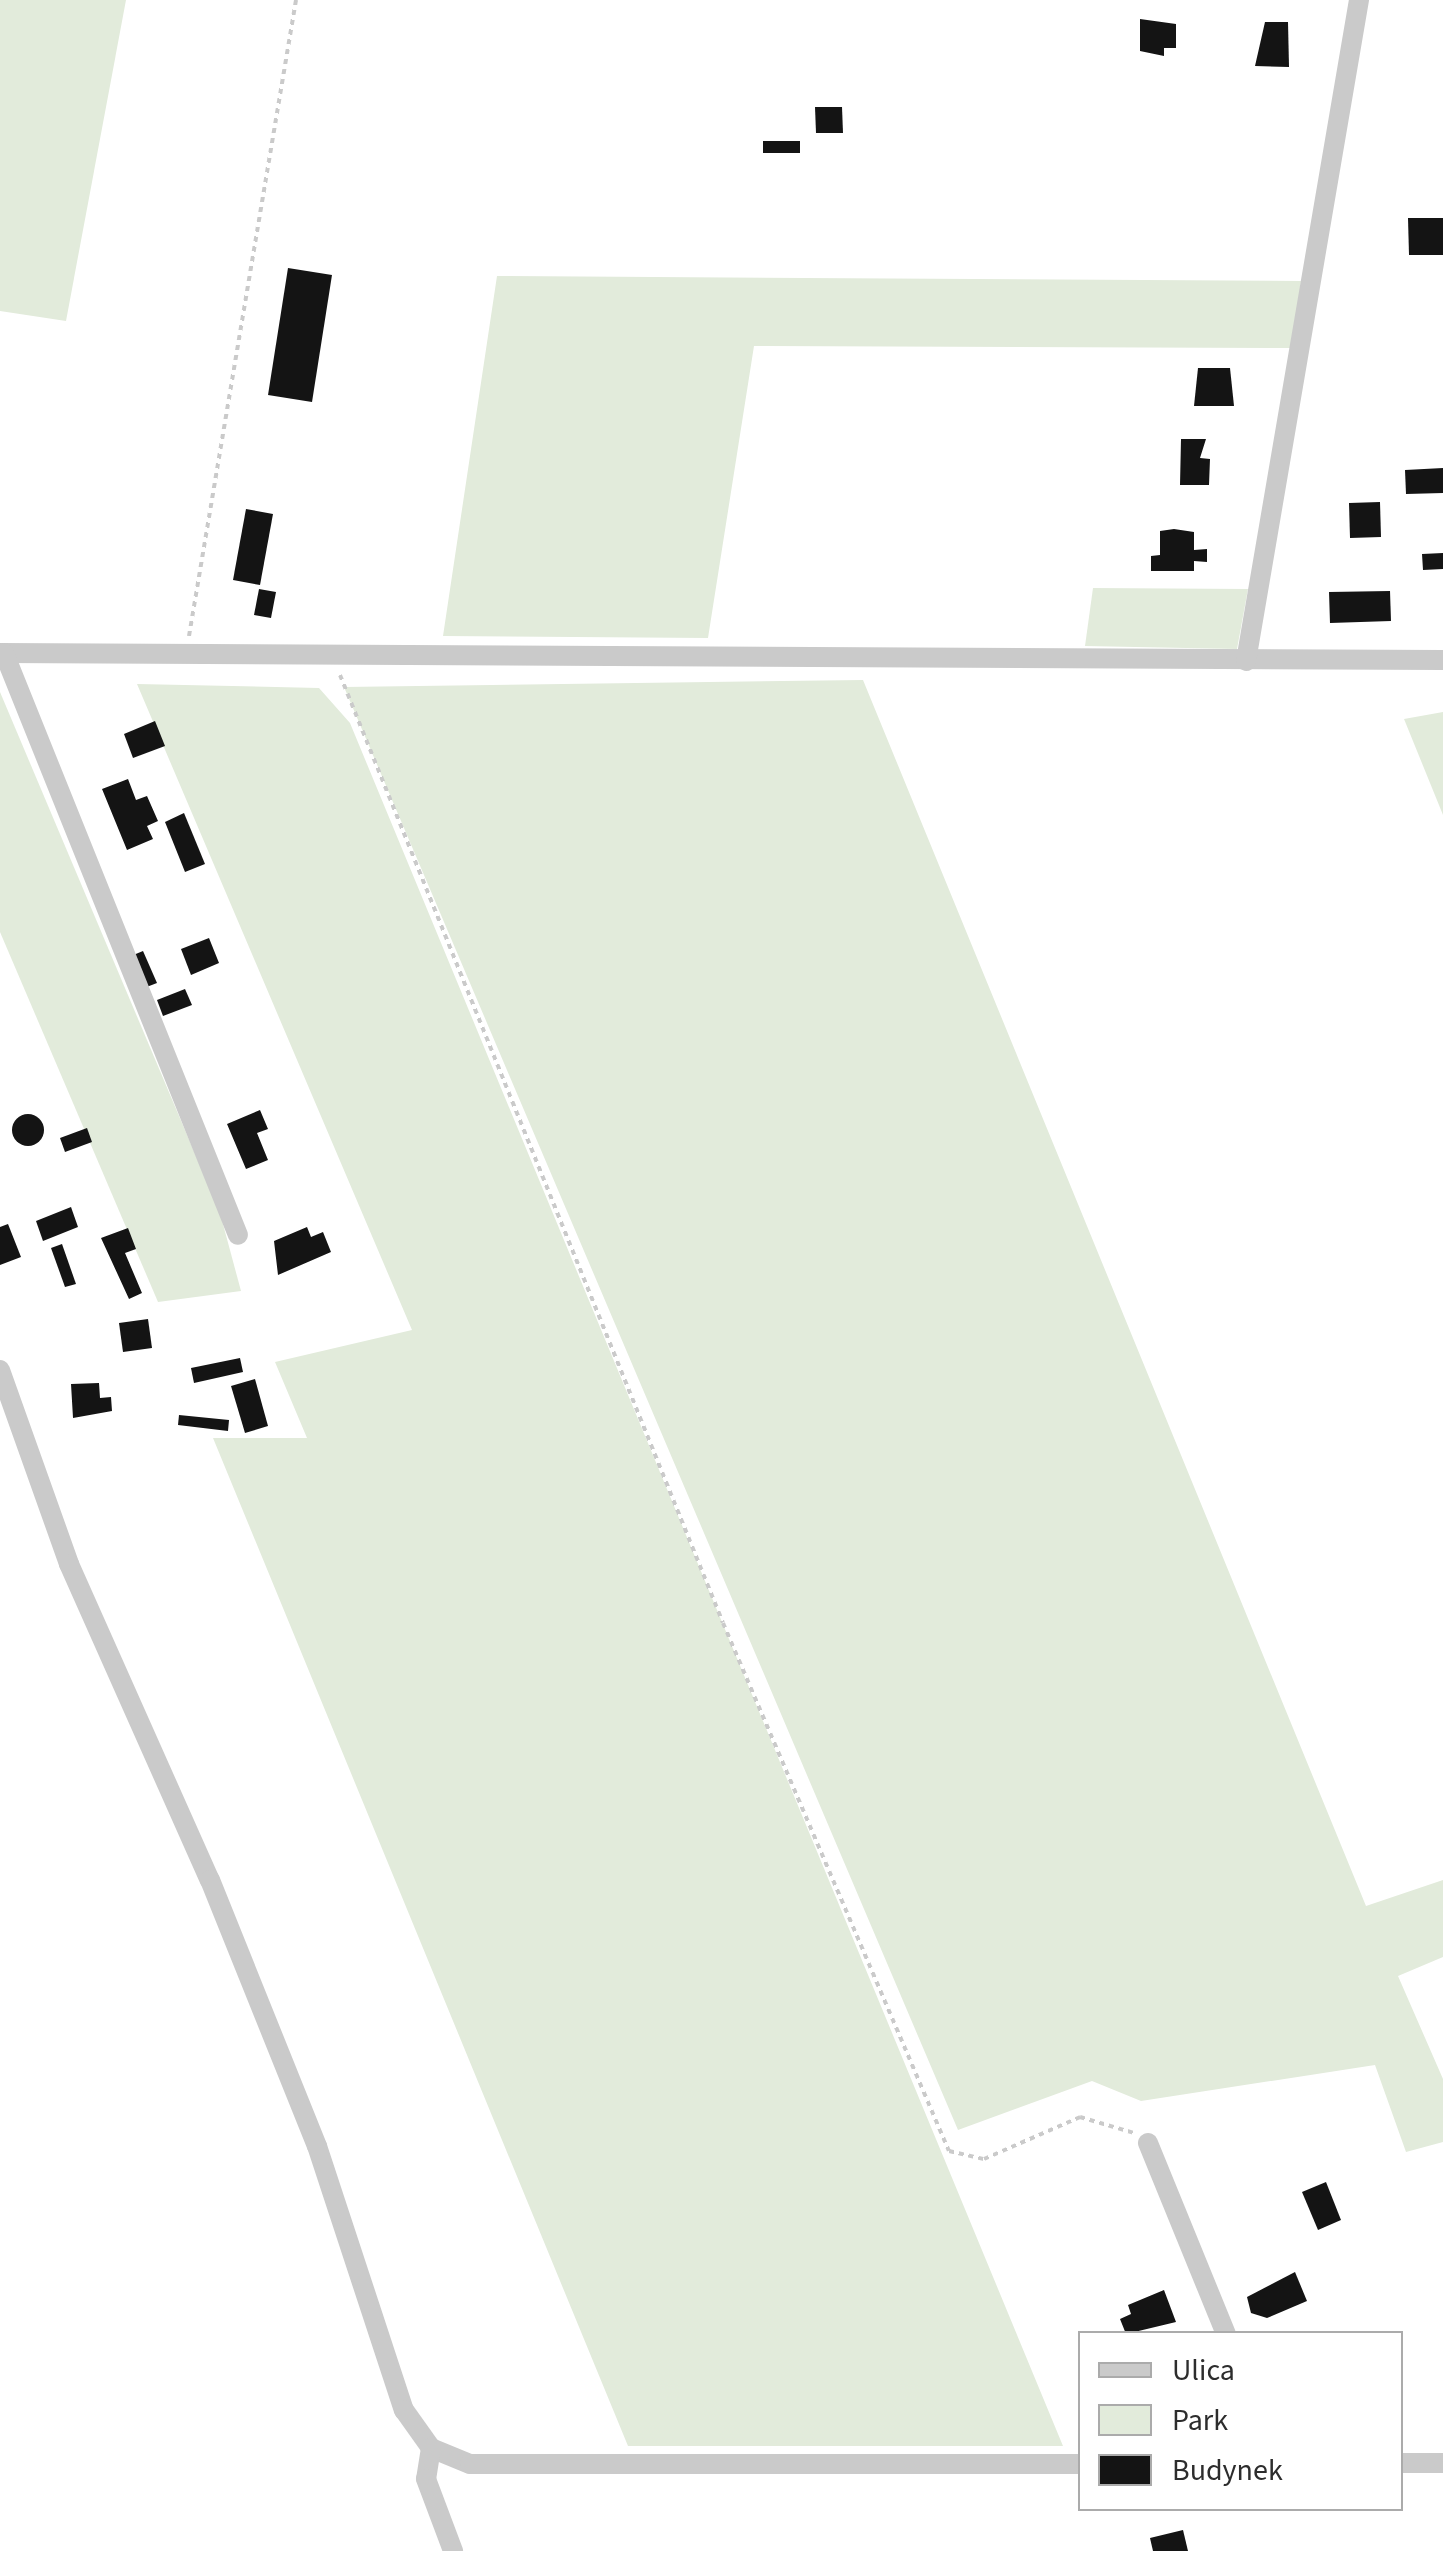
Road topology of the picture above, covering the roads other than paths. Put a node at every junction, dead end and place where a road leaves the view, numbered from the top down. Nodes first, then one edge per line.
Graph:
1 (1359, 0) edge
2 (2, 653) edge
3 (1443, 660) edge
4 (1246, 661) junction
5 (238, 1235) dead end
6 (0, 1370) edge
7 (1148, 2143) road end
8 (1225, 2331) edge
9 (431, 2448) junction
10 (1403, 2463) edge
11 (1443, 2463) edge
12 (1078, 2464) edge
13 (453, 2551) edge

1 - 4 street
2 - 4 street
2 - 5 street
3 - 4 street
6 - 9 street
7 - 8 street
9 - 12 street
9 - 13 street
10 - 11 street

